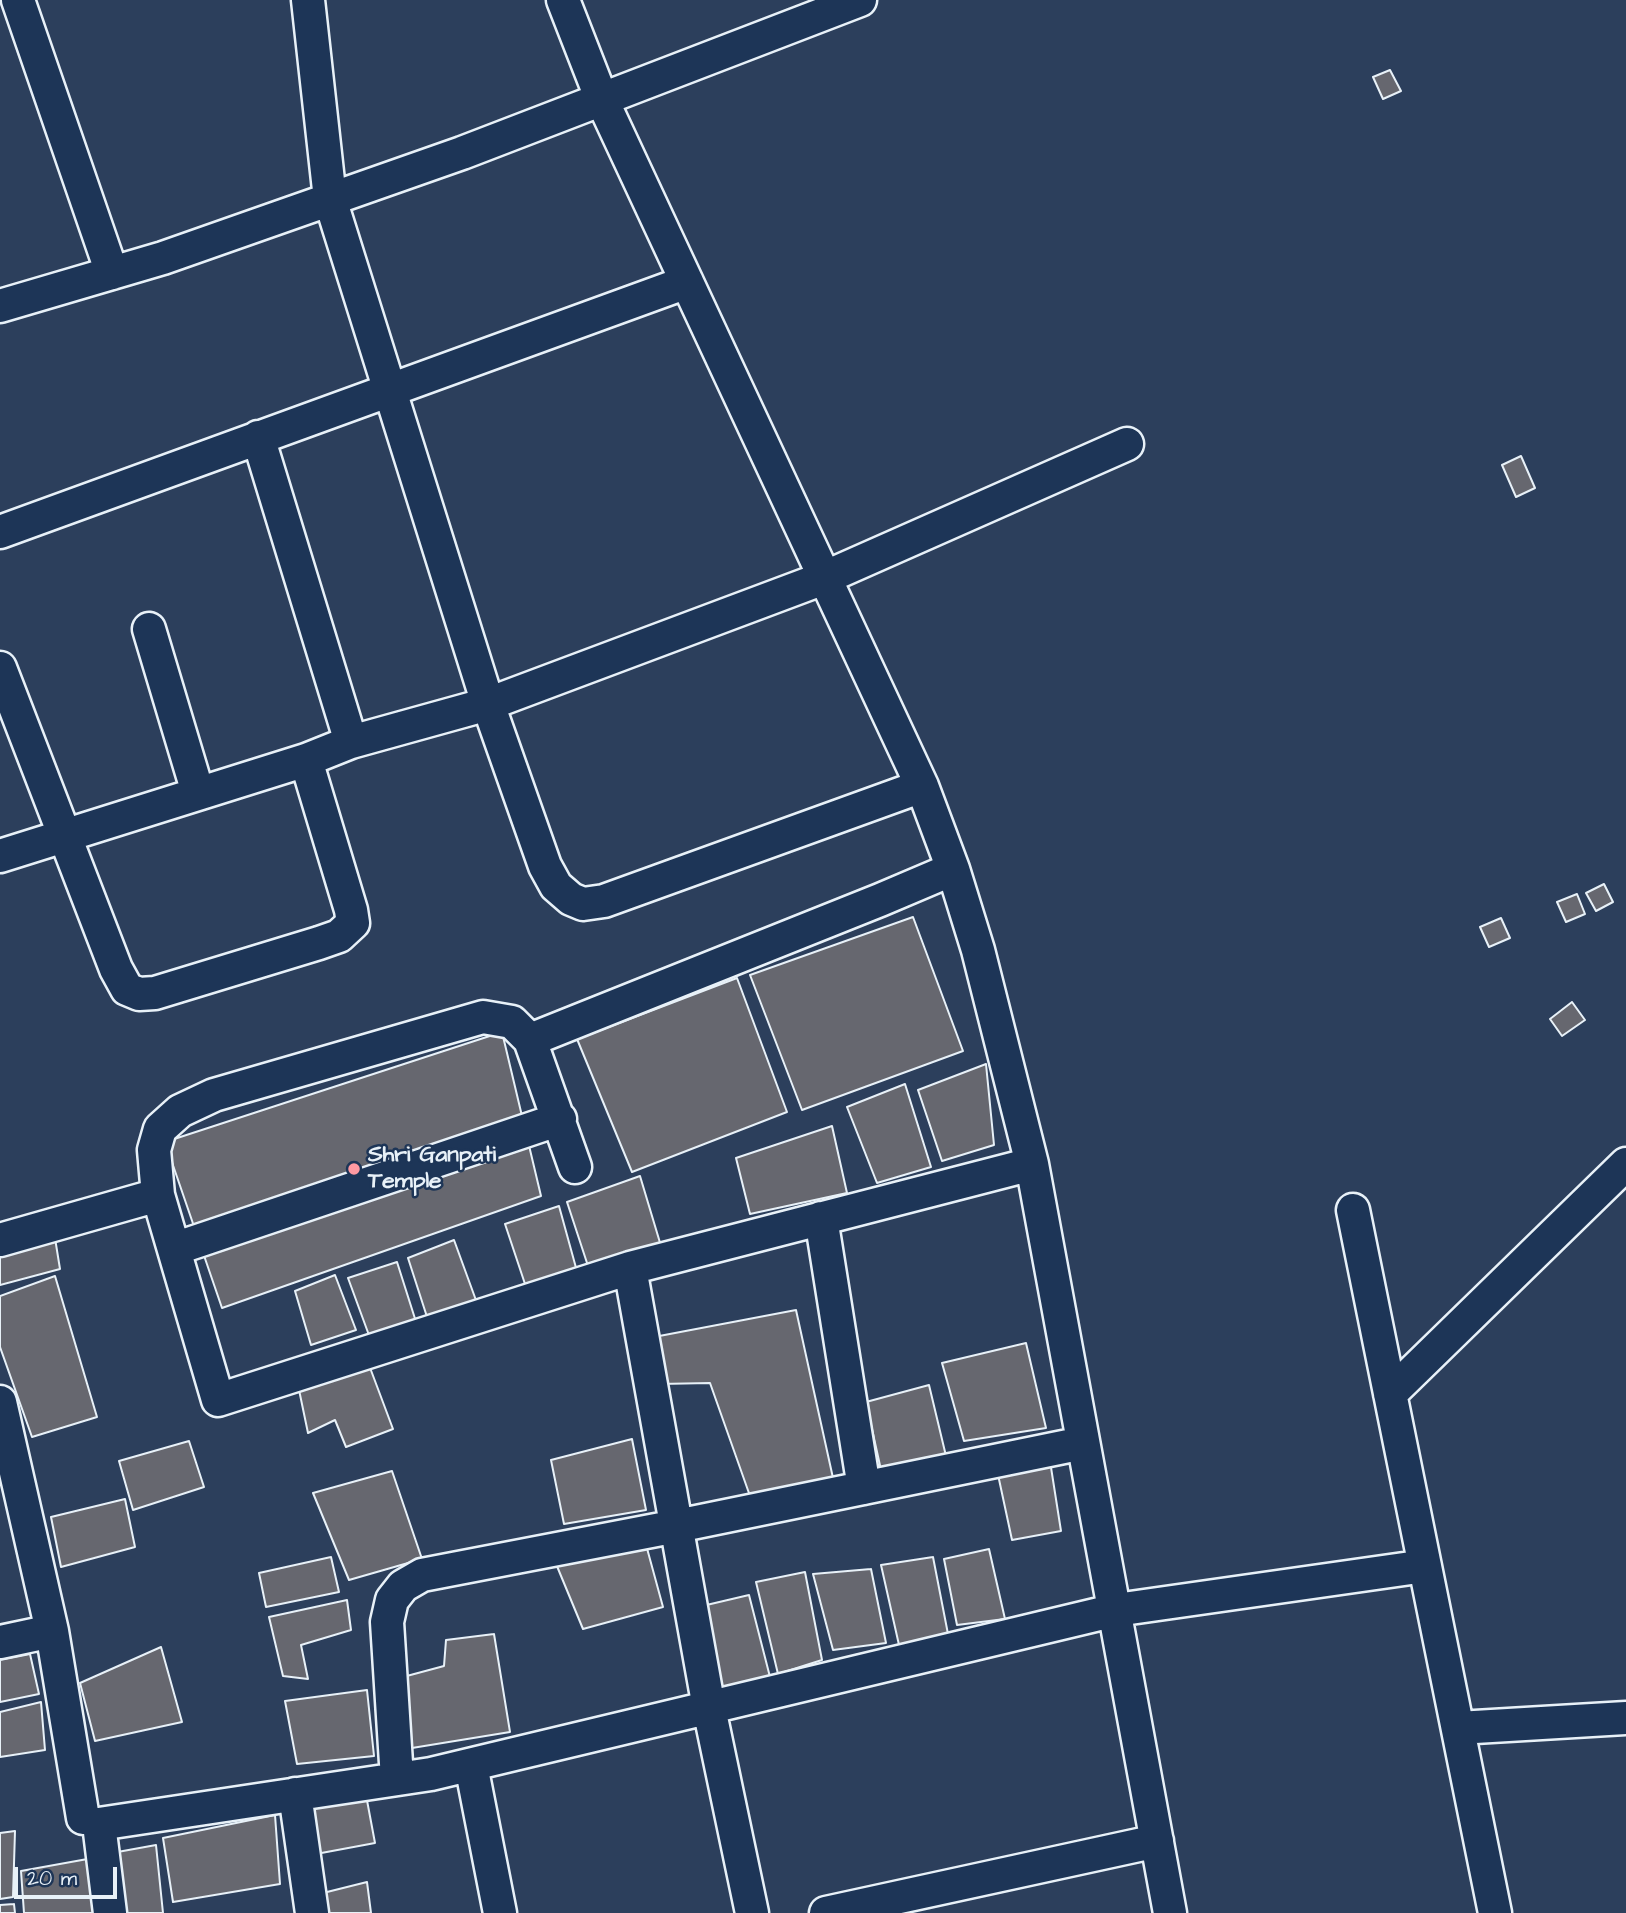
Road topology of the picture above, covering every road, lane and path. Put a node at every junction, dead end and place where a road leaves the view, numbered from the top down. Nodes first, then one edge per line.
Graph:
1 (18, 0) edge
2 (307, 0) edge
3 (564, 0) edge
4 (860, 0) edge
5 (602, 100) junction
6 (330, 199) junction
7 (112, 273) junction
8 (687, 282) junction
9 (0, 306) edge
10 (390, 388) junction
11 (258, 436) junction
12 (1127, 444) dead end
13 (0, 532) edge
14 (824, 578) junction
15 (149, 629) dead end
16 (0, 668) edge
17 (488, 704) junction
18 (351, 742) junction
19 (306, 760) junction
20 (922, 786) junction
21 (198, 793) junction
22 (66, 835) junction
23 (0, 856) edge
24 (953, 869) junction
25 (530, 1040) junction
26 (560, 1119) junction
27 (1032, 1164) junction
28 (1626, 1164) edge
29 (575, 1167) dead end
30 (158, 1195) junction
31 (1353, 1210) dead end
32 (821, 1218) junction
33 (0, 1240) edge
34 (174, 1250) junction
35 (630, 1268) junction
36 (1390, 1394) junction
37 (0, 1402) edge
38 (1083, 1443) junction
39 (864, 1488) junction
40 (677, 1526) junction
41 (1425, 1566) junction
42 (1116, 1610) junction
43 (52, 1631) junction
44 (0, 1642) edge
45 (709, 1708) junction
46 (1626, 1718) edge
47 (1458, 1728) junction
48 (471, 1765) junction
49 (397, 1779) junction
50 (295, 1794) junction
51 (83, 1818) dead end
52 (1157, 1841) junction
53 (110, 1913) edge
54 (312, 1913) edge
55 (500, 1913) edge
56 (752, 1913) edge
57 (826, 1913) edge
58 (1170, 1913) edge
59 (1495, 1913) edge

1 - 7 street
2 - 6 street
3 - 5 street
4 - 5 street
5 - 6 street
5 - 8 street
6 - 7 street
6 - 10 street
7 - 9 street
8 - 10 street
8 - 14 street
10 - 11 street
10 - 17 street
11 - 13 street
11 - 18 street
12 - 14 street
14 - 17 street
14 - 20 street
15 - 21 street
16 - 22 street
17 - 18 street
17 - 20 street
18 - 19 street
19 - 21 street
19 - 22 street
20 - 24 street
21 - 22 street
22 - 23 street
24 - 25 street
24 - 27 street
25 - 26 street
25 - 30 street
26 - 29 street
26 - 34 street
27 - 32 street
27 - 38 street
28 - 36 street
30 - 33 street
30 - 34 street
31 - 36 street
32 - 35 street
32 - 39 street
34 - 35 street
35 - 40 street
36 - 41 street
37 - 43 street
38 - 39 street
38 - 42 street
39 - 40 street
40 - 45 street
40 - 49 street
41 - 42 street
41 - 47 street
42 - 45 street
42 - 52 street
43 - 44 street
43 - 51 street
45 - 48 street
45 - 56 street
46 - 47 street
47 - 59 street
48 - 49 street
48 - 55 street
49 - 50 street
50 - 53 street
50 - 54 street
52 - 57 street
52 - 58 street

